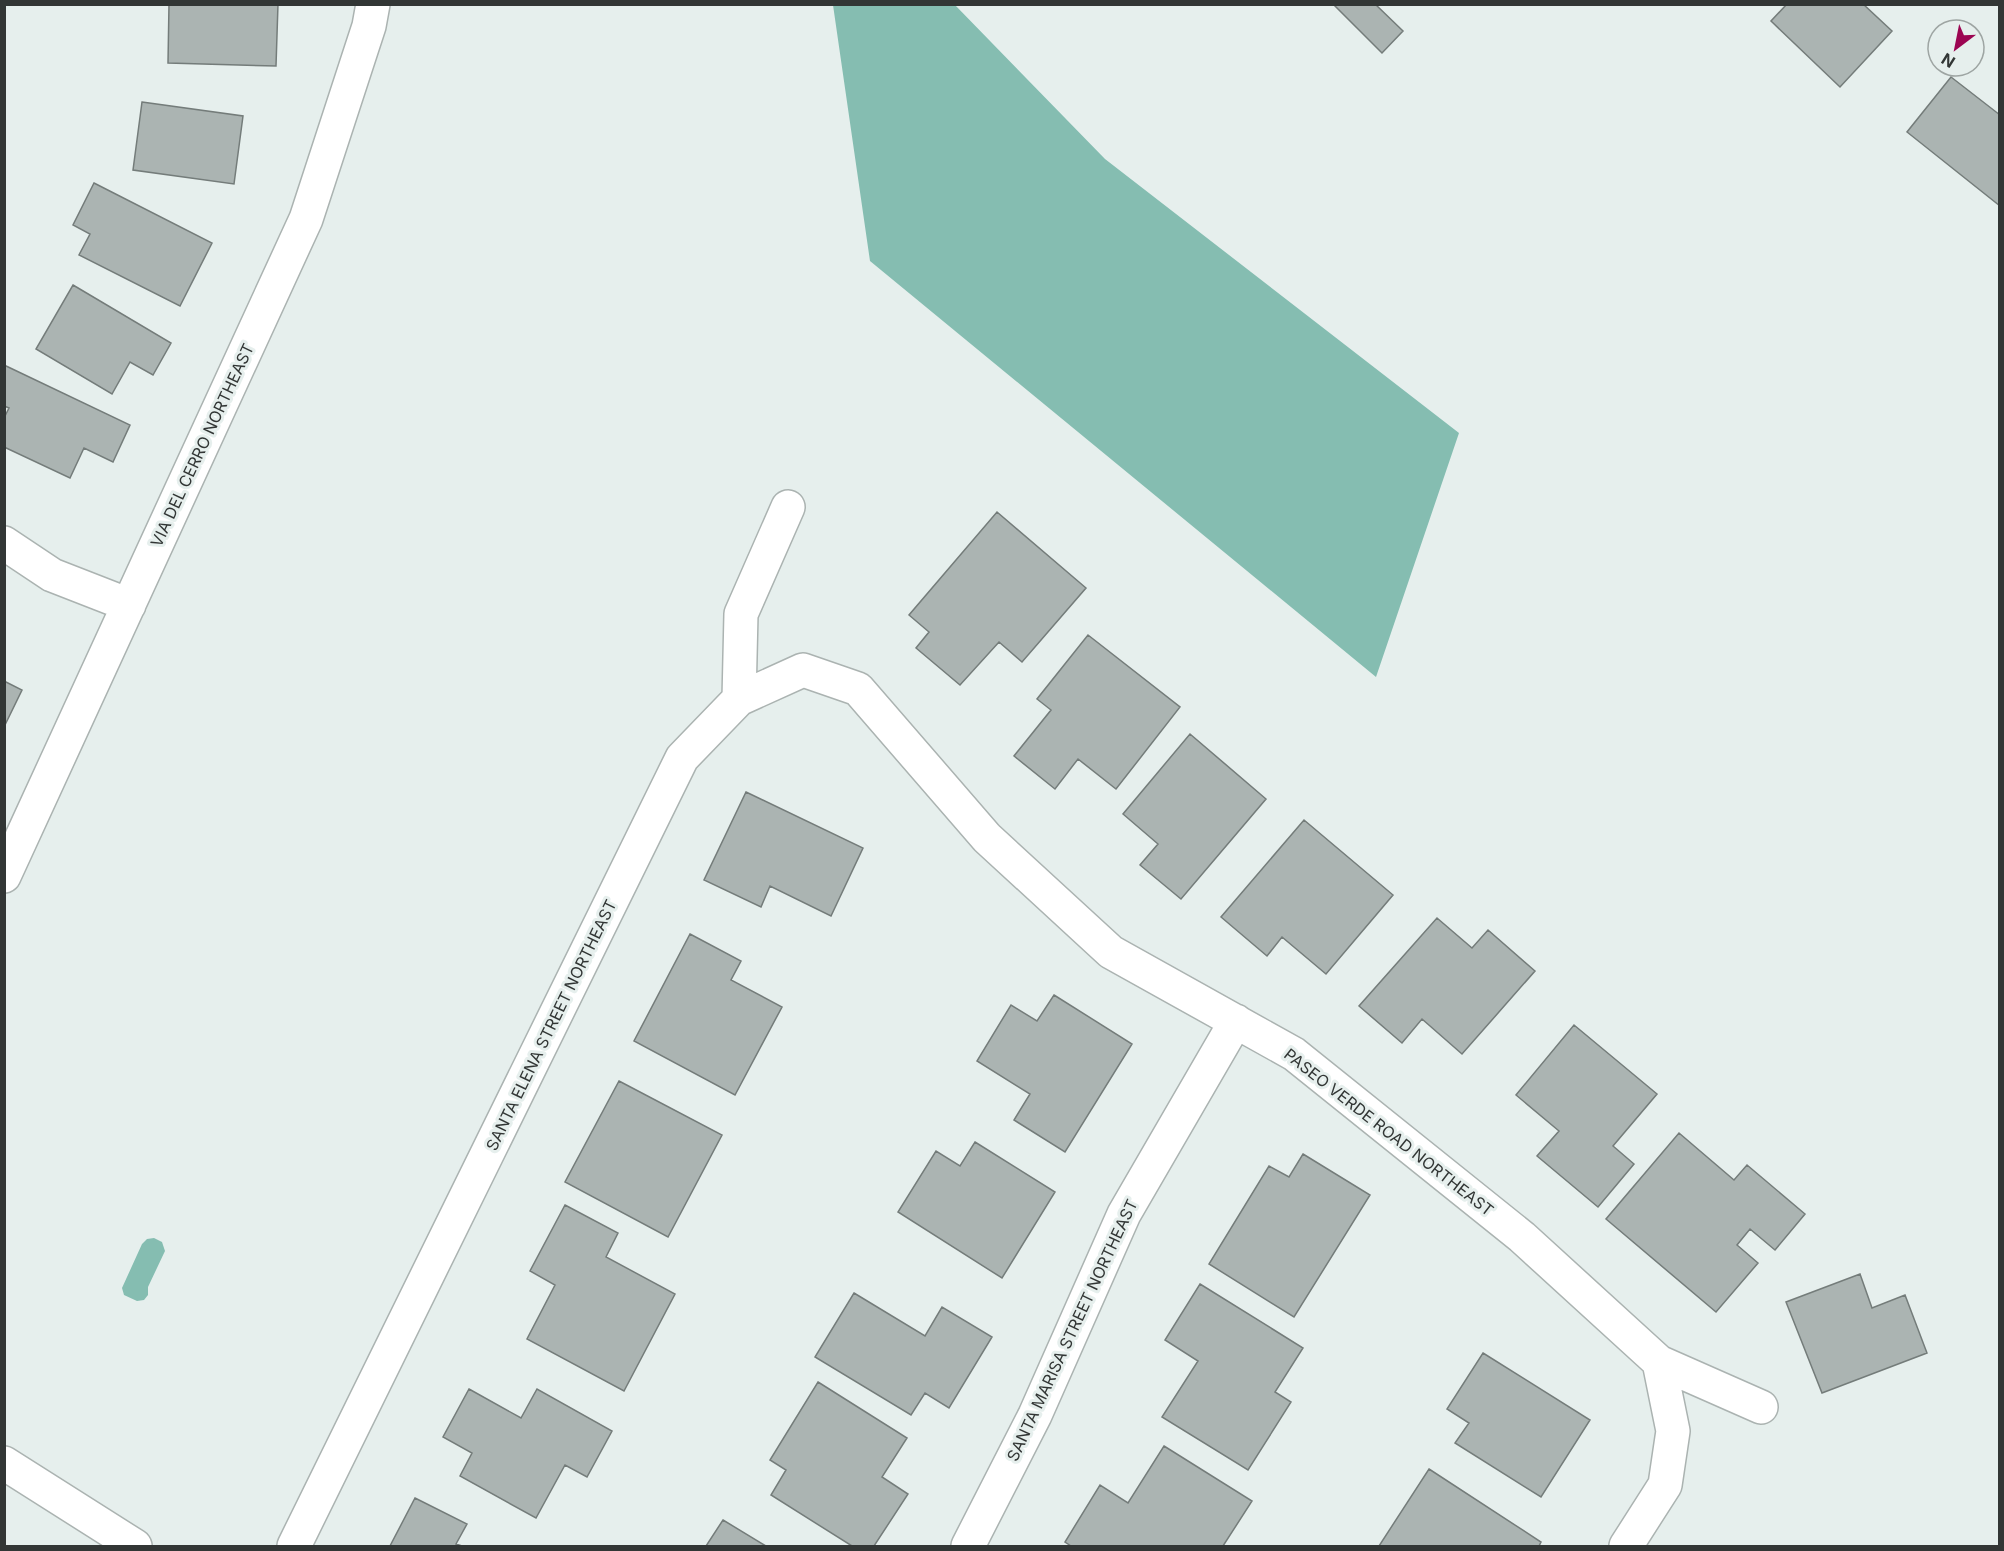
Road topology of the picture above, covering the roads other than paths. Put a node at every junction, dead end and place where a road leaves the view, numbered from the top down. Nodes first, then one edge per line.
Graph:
1 (373, 4) edge
2 (788, 507) dead end
3 (4, 543) edge
4 (129, 606) junction
5 (739, 699) junction
6 (4, 876) edge
7 (1236, 1022) junction
8 (1659, 1362) junction
9 (1761, 1407) dead end
10 (4, 1463) edge
11 (135, 1546) edge
12 (294, 1546) edge
13 (968, 1546) edge
14 (1626, 1546) edge

1 - 4 street, VIA DEL CERRO NORTHEAST
2 - 5 street
3 - 4 street
4 - 6 street, VIA DEL CERRO NORTHEAST
5 - 7 street, PASEO VERDE ROAD NORTHEAST
5 - 12 street, SANTA ELENA STREET NORTHEAST
7 - 8 street, PASEO VERDE ROAD NORTHEAST
7 - 13 street, SANTA MARISA STREET NORTHEAST
8 - 9 street, PASEO VERDE ROAD NORTHEAST
8 - 14 street
10 - 11 street

